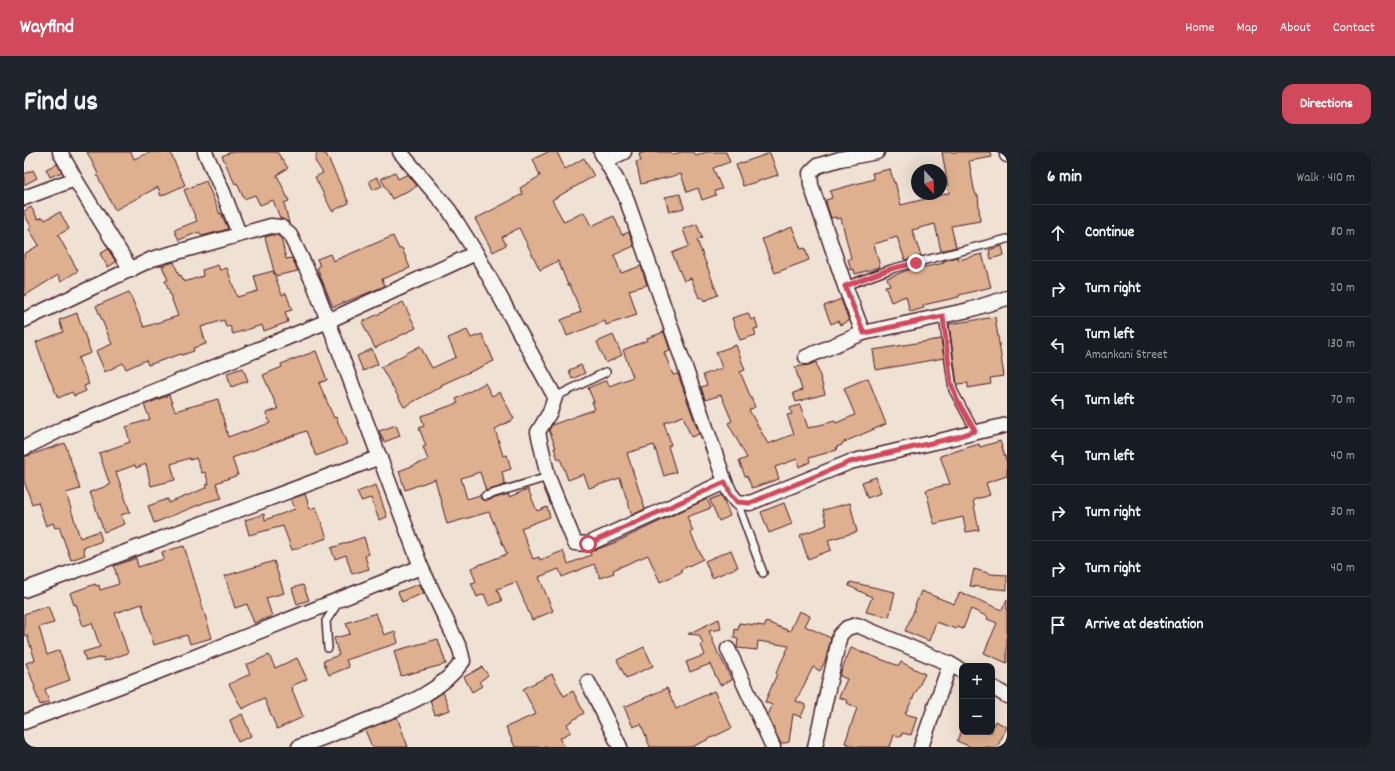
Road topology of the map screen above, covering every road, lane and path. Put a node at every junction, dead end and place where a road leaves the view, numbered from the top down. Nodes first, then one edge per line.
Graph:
1 (60, 152) edge
2 (205, 152) edge
3 (400, 152) edge
4 (624, 152) edge
5 (877, 152) edge
6 (1007, 152) edge
7 (1007, 155) edge
8 (603, 156) edge
9 (75, 179) junction
10 (24, 198) edge
11 (239, 234) junction
12 (1007, 239) edge
13 (476, 253) junction
14 (131, 270) junction
15 (845, 286) junction
16 (1007, 298) edge
17 (943, 316) junction
18 (24, 320) edge
19 (328, 321) junction
20 (864, 333) junction
21 (806, 357) dead end
22 (606, 372) dead end
23 (555, 397) junction
24 (1007, 425) edge
25 (975, 431) junction
26 (24, 448) edge
27 (380, 457) junction
28 (548, 477) junction
29 (725, 482) junction
30 (485, 496) dead end
31 (737, 502) junction
32 (421, 567) junction
33 (762, 573) dead end
34 (24, 590) edge
35 (342, 598) junction
36 (328, 648) dead end
37 (728, 649) dead end
38 (956, 668) edge
39 (588, 682) dead end
40 (995, 689) edge
41 (1007, 696) edge
42 (24, 722) edge
43 (299, 747) edge
44 (620, 747) edge
45 (773, 747) edge
46 (815, 747) edge
47 (921, 747) edge

1 - 9 street
2 - 11 street
3 - 13 street
4 - 8 street
5 - 15 street
6 - 7 street
8 - 29 street
9 - 10 street
9 - 14 street
11 - 14 street
11 - 19 street
12 - 15 lane
13 - 19 street
13 - 23 street
14 - 18 street
15 - 20 street
16 - 17 street
17 - 20 street
17 - 25 lane
19 - 26 street
19 - 27 street
20 - 21 street
22 - 23 lane
23 - 28 street
24 - 25 street
25 - 31 street
27 - 32 street
27 - 34 street
28 - 29 street
28 - 30 lane
29 - 31 street
31 - 33 lane
32 - 35 street
32 - 43 street
35 - 36 lane
35 - 42 street
37 - 45 street
38 - 46 street
38 - 47 street
39 - 44 street
40 - 41 street

